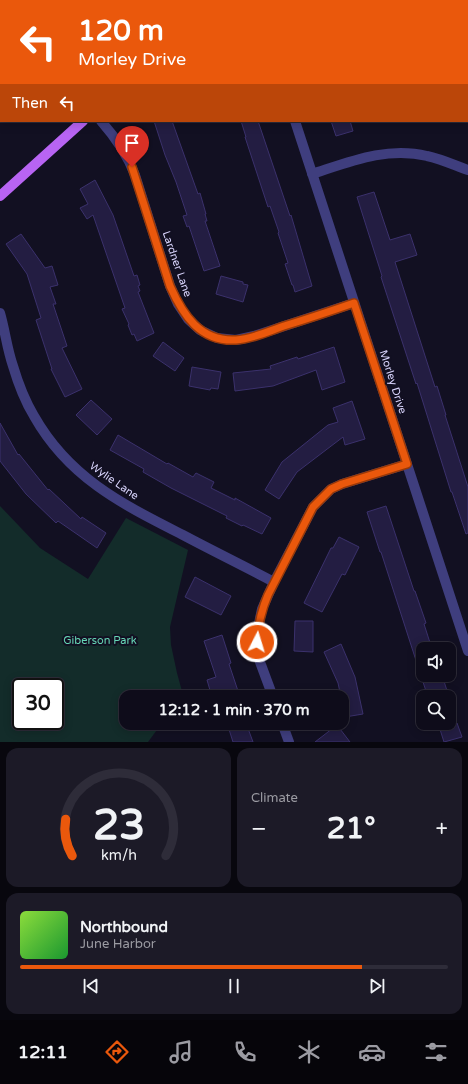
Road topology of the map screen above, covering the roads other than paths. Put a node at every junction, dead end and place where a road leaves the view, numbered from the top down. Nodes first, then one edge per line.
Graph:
1 (82, 122) edge
2 (102, 122) edge
3 (295, 122) edge
4 (468, 170) edge
5 (312, 174) junction
6 (0, 196) edge
7 (354, 303) junction
8 (0, 313) edge
9 (407, 464) junction
10 (274, 582) junction
11 (468, 651) edge
12 (270, 690) edge
13 (285, 730) edge
14 (289, 742) edge

1 - 6 main road
2 - 7 street, Lardner Lane
3 - 5 street, Morley Drive
4 - 5 street
5 - 7 street, Morley Drive
7 - 9 street, Morley Drive
8 - 10 street, Wylie Lane
9 - 10 street
9 - 11 street, Morley Drive
10 - 12 street
13 - 14 street

